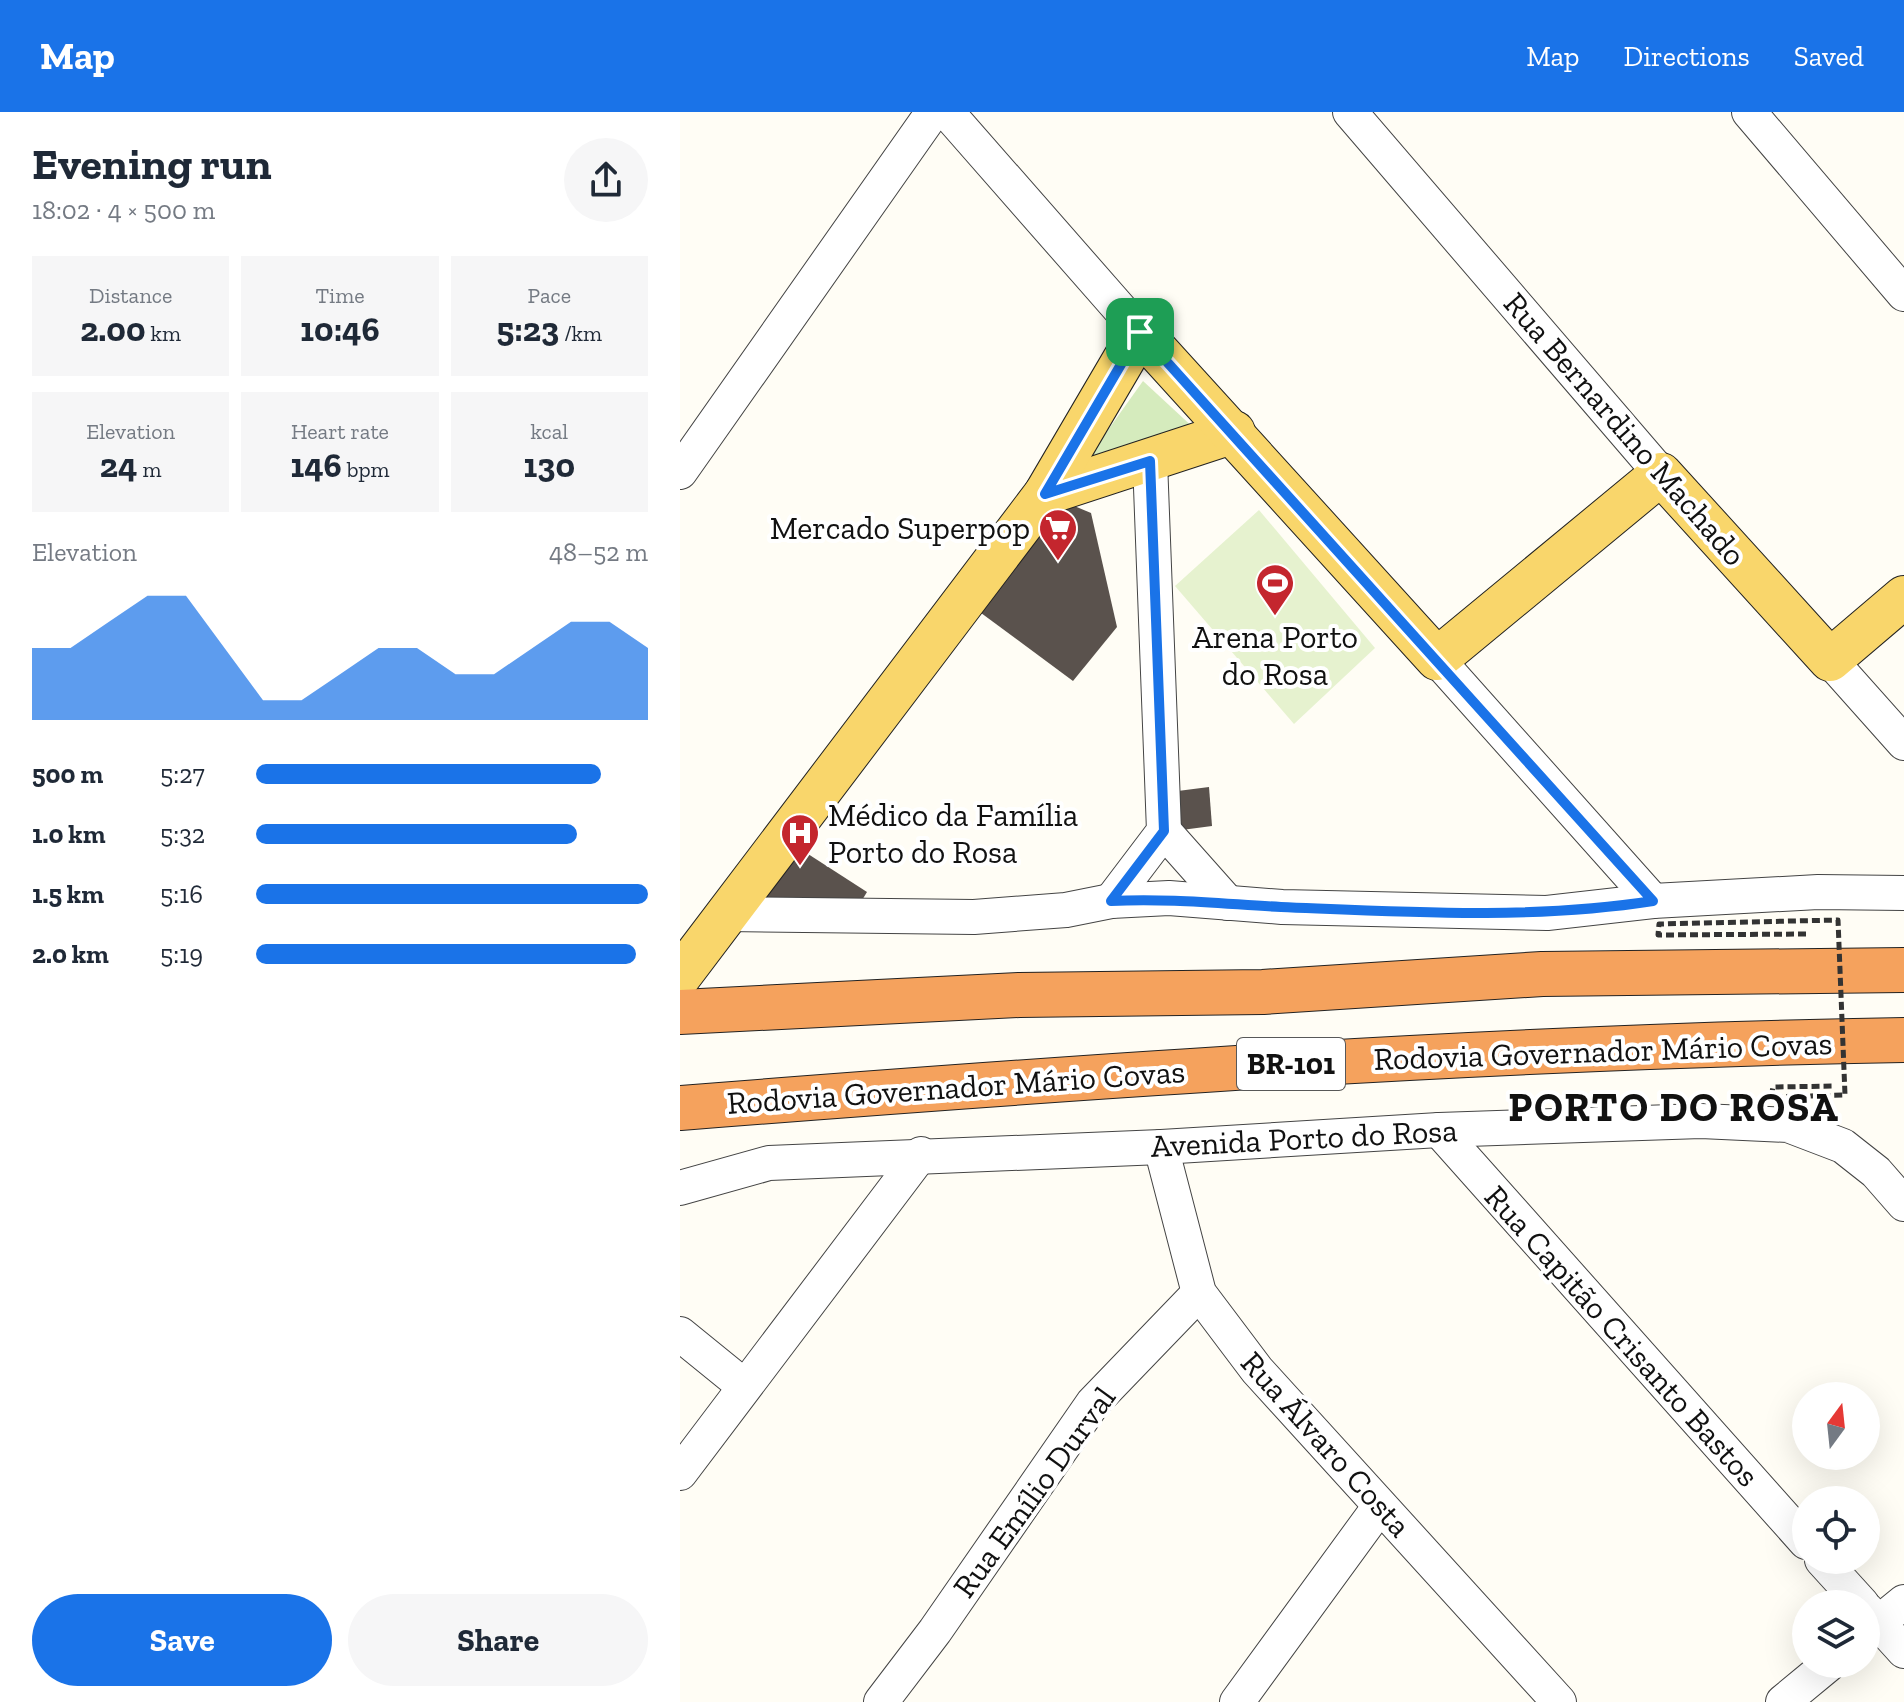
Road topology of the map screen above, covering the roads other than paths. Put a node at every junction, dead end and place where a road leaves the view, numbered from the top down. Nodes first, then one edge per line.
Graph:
1 (933, 112) edge
2 (947, 112) edge
3 (1350, 112) edge
4 (1752, 113) edge
5 (1904, 294) edge
6 (1140, 332) junction
7 (1234, 432) junction
8 (1150, 461) junction
9 (680, 472) edge
10 (1661, 474) junction
11 (1045, 494) junction
12 (1904, 597) edge
13 (1437, 659) junction
14 (1830, 660) junction
15 (1904, 743) edge
16 (1164, 831) junction
17 (1904, 893) edge
18 (1111, 901) junction
19 (1653, 901) junction
20 (1228, 903) junction
21 (727, 914) junction
22 (1904, 970) edge
23 (687, 983) edge
24 (1904, 1040) edge
25 (1458, 1054) junction
26 (1904, 1061) edge
27 (680, 1108) edge
28 (1439, 1130) junction
29 (1161, 1147) junction
30 (921, 1154) junction
31 (680, 1188) edge
32 (1904, 1204) edge
33 (1199, 1293) junction
34 (680, 1334) edge
35 (744, 1386) junction
36 (680, 1473) edge
37 (1380, 1506) junction
38 (1792, 1526) edge
39 (1836, 1574) edge
40 (1851, 1590) edge
41 (1880, 1620) edge
42 (1904, 1651) edge
43 (1812, 1678) edge
44 (881, 1702) edge
45 (1237, 1702) edge
46 (1559, 1702) edge
47 (1783, 1702) edge

1 - 9 street
2 - 6 street
3 - 10 street, Rua Bernardino Machado
4 - 5 street
6 - 7 main road
6 - 11 main road
7 - 8 main road
7 - 13 main road
8 - 11 main road
8 - 16 street
10 - 13 main road
10 - 14 main road, Rua Bernardino Machado
11 - 21 main road
12 - 14 main road
13 - 19 street
14 - 15 street, Rua Bernardino Machado
16 - 18 street
16 - 20 street
17 - 19 street
18 - 20 street
18 - 21 street
19 - 20 street
21 - 23 main road
22 - 23 highway, BR-101
24 - 25 highway, Rodovia Governador Mário Covas / BR-101
25 - 26 highway
25 - 27 highway, Rodovia Governador Mário Covas / BR-101
28 - 29 street, Avenida Porto do Rosa
28 - 32 street, Avenida Porto do Rosa
28 - 38 street, Rua Capitão Crisanto Bastos
29 - 30 street, Avenida Porto do Rosa
29 - 33 street, Rua Álvaro Costa
30 - 31 street, Avenida Porto do Rosa
30 - 35 street
33 - 37 street, Rua Álvaro Costa
33 - 44 street, Rua Emílio Durval
34 - 35 street
35 - 36 street
37 - 45 street
37 - 46 street, Rua Álvaro Costa
39 - 40 street
41 - 42 street
43 - 47 street

